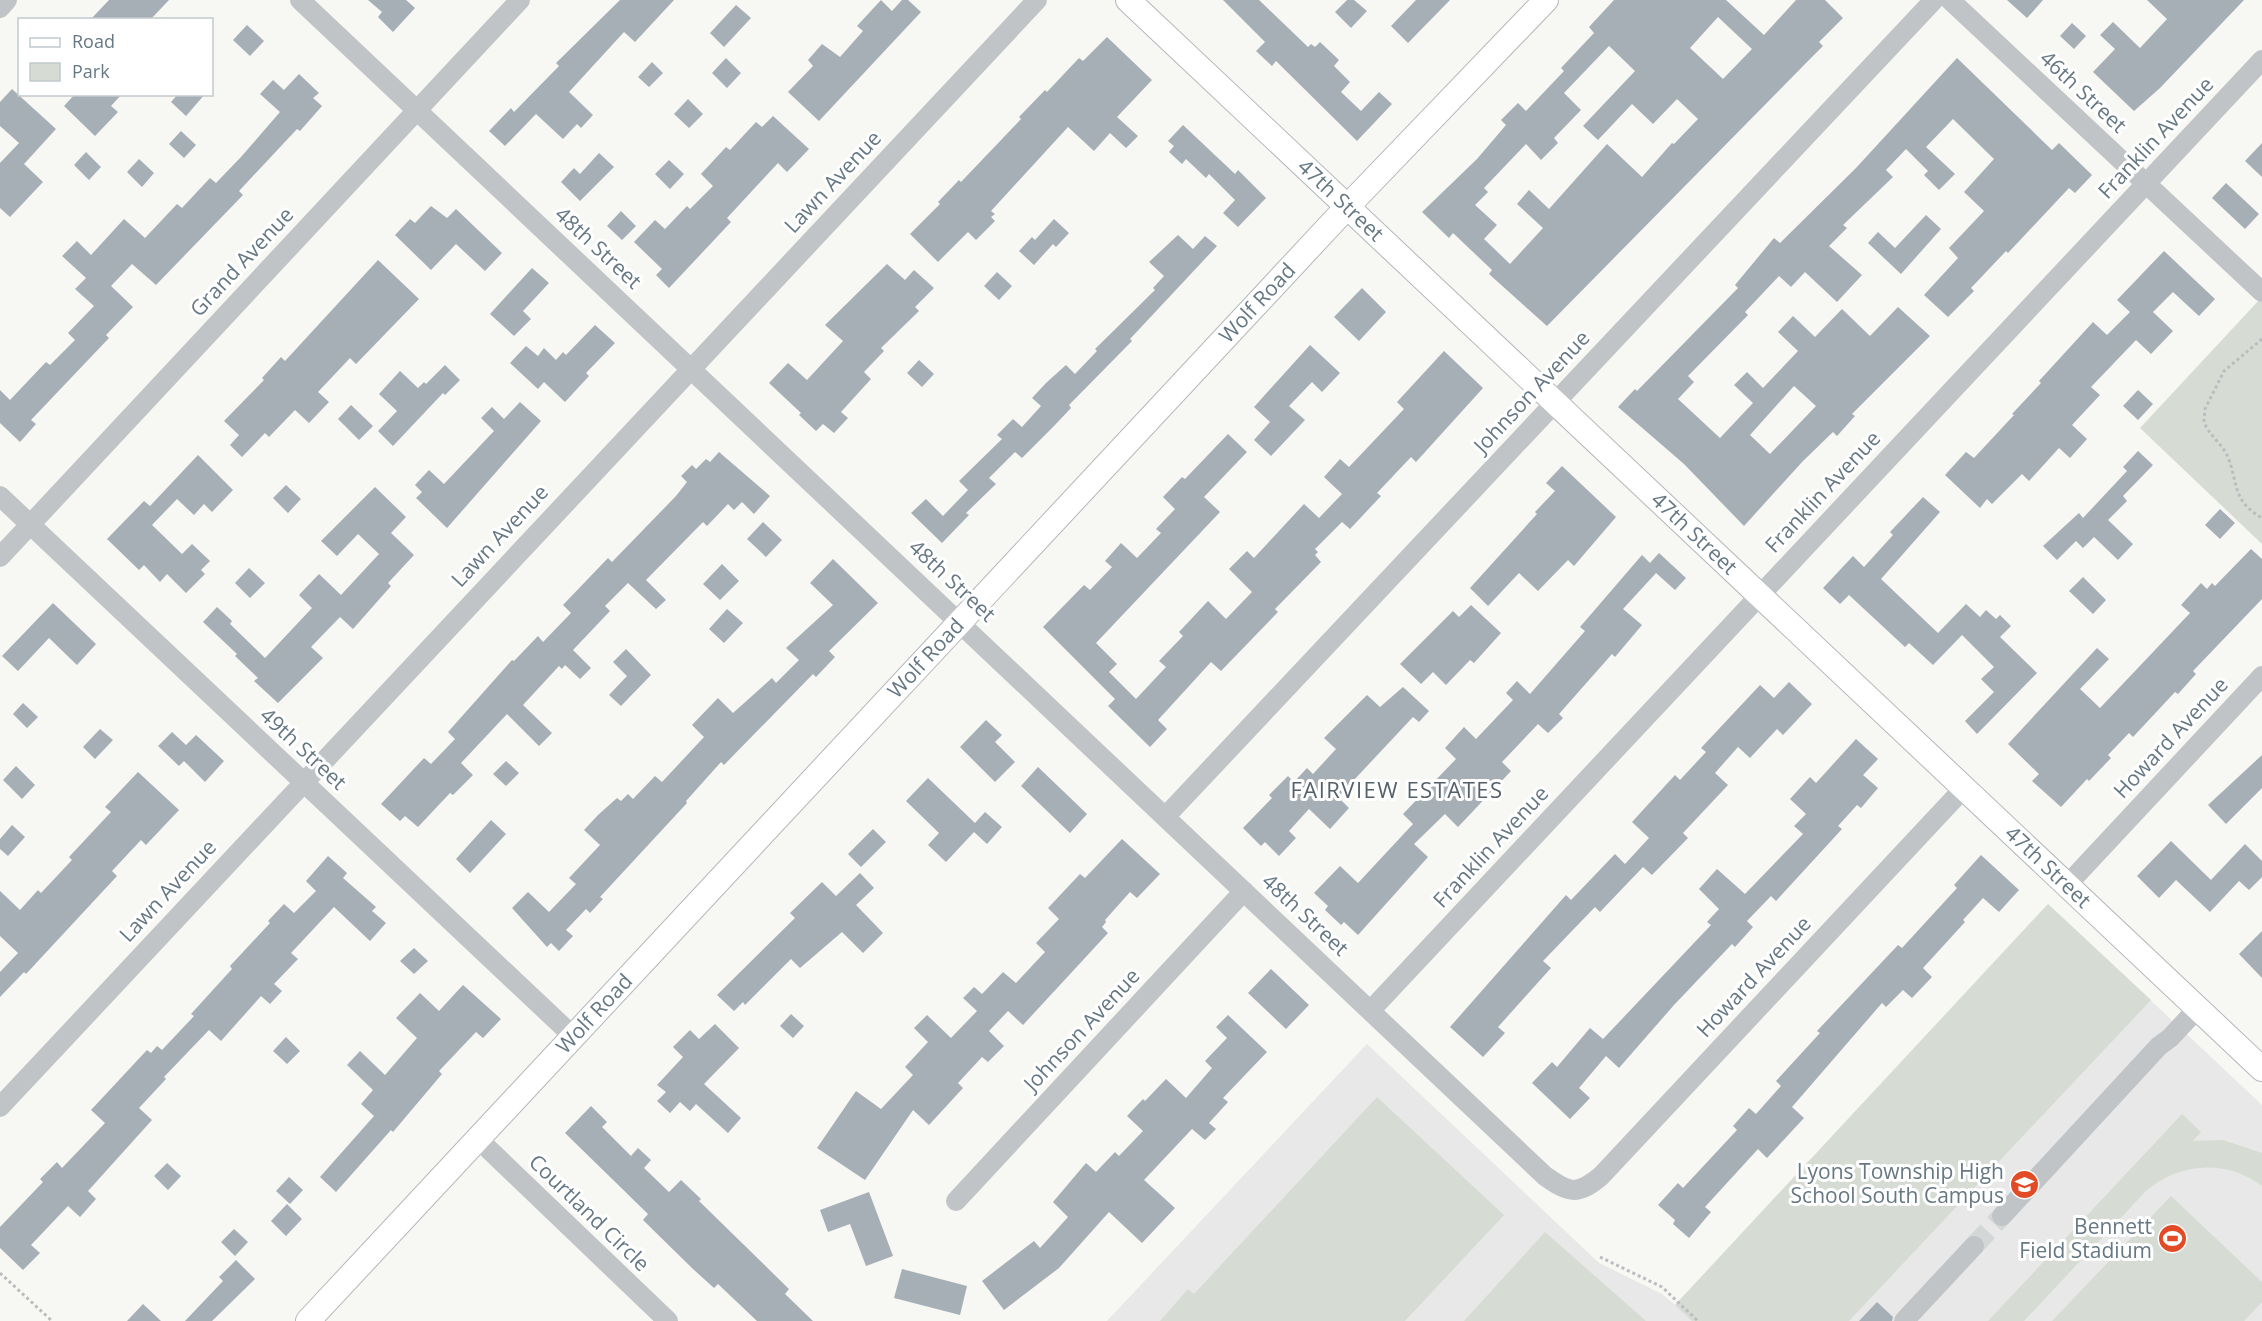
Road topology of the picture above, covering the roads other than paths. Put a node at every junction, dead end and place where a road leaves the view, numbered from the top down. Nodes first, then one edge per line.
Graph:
1 (7, 0) edge
2 (300, 0) edge
3 (520, 0) edge
4 (1037, 0) edge
5 (1128, 0) edge
6 (1546, 0) edge
7 (1934, 0) edge
8 (1950, 0) edge
9 (0, 8) edge
10 (2262, 60) edge
11 (417, 110) junction
12 (2146, 183) junction
13 (1348, 206) junction
14 (2262, 292) edge
15 (690, 368) junction
16 (1555, 403) junction
17 (0, 496) edge
18 (30, 525) junction
19 (0, 556) edge
20 (1760, 595) junction
21 (960, 622) junction
22 (2262, 676) edge
23 (303, 782) junction
24 (1964, 788) junction
25 (1166, 816) junction
26 (2067, 885) junction
27 (1244, 891) junction
28 (2198, 1008) junction
29 (1371, 1010) junction
30 (574, 1037) junction
31 (2262, 1069) edge
32 (0, 1107) edge
33 (478, 1139) junction
34 (1574, 1191) joint
35 (956, 1201) dead end
36 (2002, 1216) tunnel mouth
37 (1974, 1246) tunnel mouth
38 (308, 1321) edge
39 (668, 1321) edge
40 (1904, 1321) edge

1 - 9 street
2 - 11 street, 48th Street
3 - 11 street, Grand Avenue
4 - 15 street, Lawn Avenue
5 - 13 main road, 47th Street
6 - 13 main road, Wolf Road
7 - 16 street, Johnson Avenue
8 - 12 street, 46th Street
10 - 12 street, Franklin Avenue
11 - 15 street, 48th Street
11 - 18 street, Grand Avenue
12 - 14 street, 46th Street
12 - 20 street, Franklin Avenue
13 - 16 main road, 47th Street
13 - 21 main road, Wolf Road
15 - 21 street, 48th Street
15 - 23 street, Lawn Avenue
16 - 20 main road, 47th Street
16 - 25 street, Johnson Avenue
17 - 18 street, 49th Street
18 - 19 street, Grand Avenue
18 - 23 street, 49th Street
20 - 24 main road, 47th Street
20 - 29 street, Franklin Avenue
21 - 25 street, 48th Street
21 - 30 main road, Wolf Road
22 - 26 street, Howard Avenue
23 - 30 street, 49th Street
23 - 32 street, Lawn Avenue
24 - 26 main road, 47th Street
24 - 34 street, Howard Avenue
25 - 27 street, 48th Street
26 - 28 main road, 47th Street
27 - 29 street, 48th Street
27 - 35 street, Johnson Avenue
28 - 31 main road, 47th Street
28 - 36 street
29 - 34 street, 48th Street
30 - 33 main road, Wolf Road
33 - 38 main road, Wolf Road
33 - 39 street, Courtland Circle
37 - 40 street

